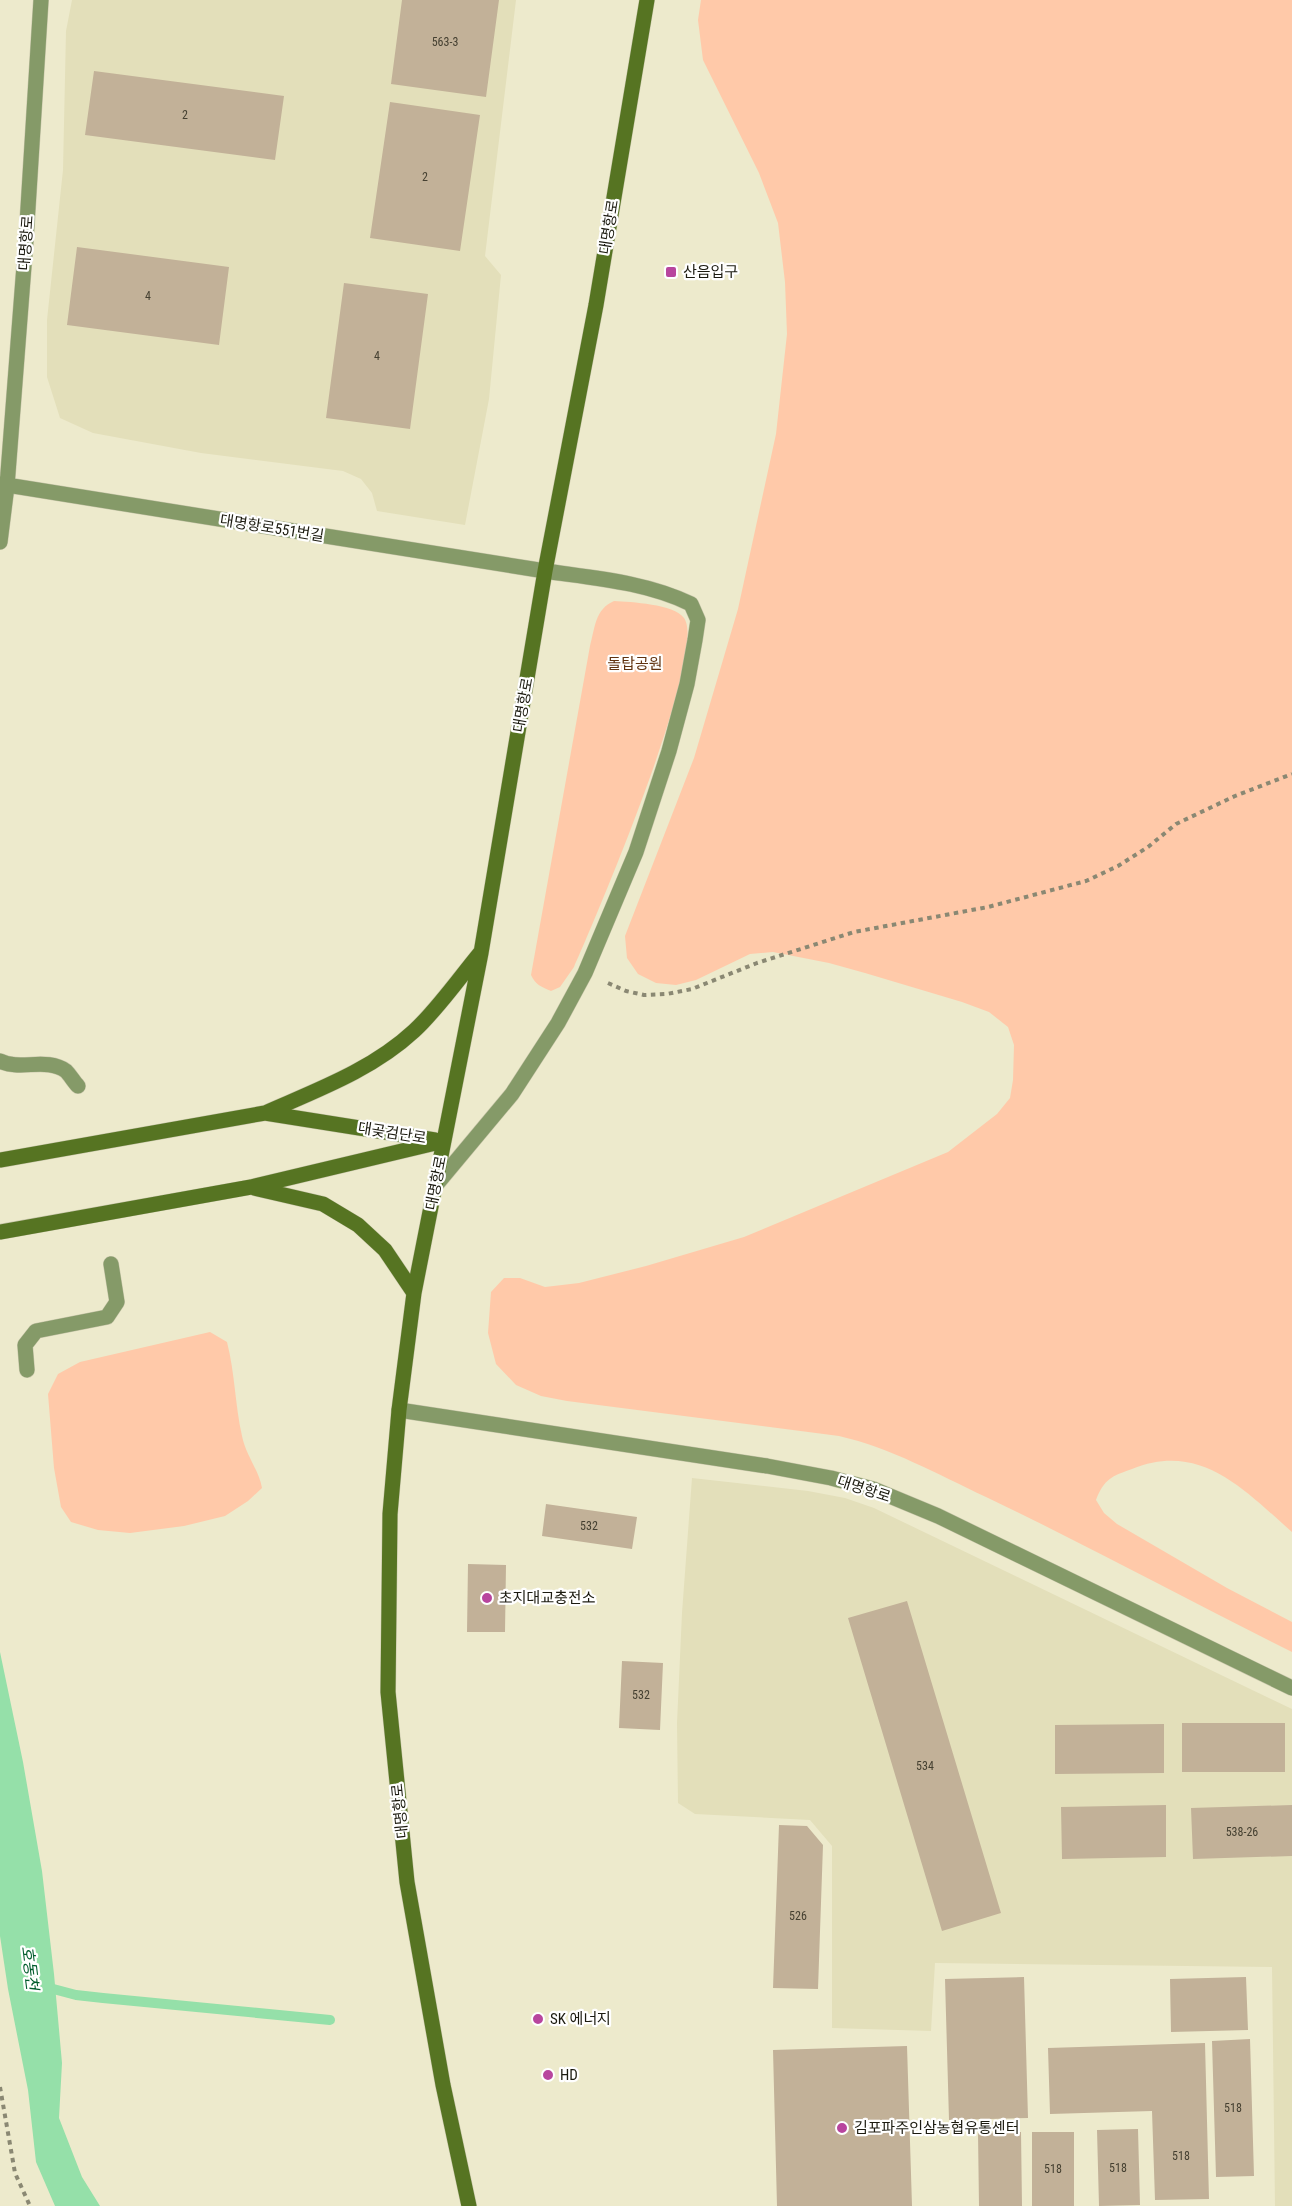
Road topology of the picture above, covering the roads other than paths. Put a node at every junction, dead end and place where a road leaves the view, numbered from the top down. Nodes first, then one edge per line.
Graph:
1 (40, 0) edge
2 (647, 0) edge
3 (4, 485) edge
4 (0, 542) edge
5 (545, 571) junction
6 (481, 953) junction
7 (0, 1060) edge
8 (78, 1086) dead end
9 (265, 1113) junction
10 (444, 1141) junction
11 (3, 1160) edge
12 (436, 1185) junction
13 (251, 1187) junction
14 (0, 1232) edge
15 (111, 1264) dead end
16 (414, 1293) junction
17 (27, 1370) dead end
18 (399, 1410) junction
19 (1292, 1688) edge
20 (470, 2206) edge

1 - 3 street, 대명항로
2 - 5 main road, 대명항로
3 - 4 street, 대명항로
3 - 5 street, 대명항로551번길
5 - 6 main road, 대명항로
5 - 12 street, 대명항로551번길
6 - 9 main road
6 - 10 main road, 대명항로
7 - 8 street
9 - 10 main road, 대곶검단로
9 - 11 main road, 대곶검단로
10 - 12 main road, 대명항로
10 - 13 main road, 대곶검단로
12 - 16 main road, 대명항로
13 - 14 main road, 대곶검단로
13 - 16 main road
15 - 17 street
16 - 18 main road, 대명항로
18 - 19 street, 대명항로
18 - 20 main road, 대명항로

